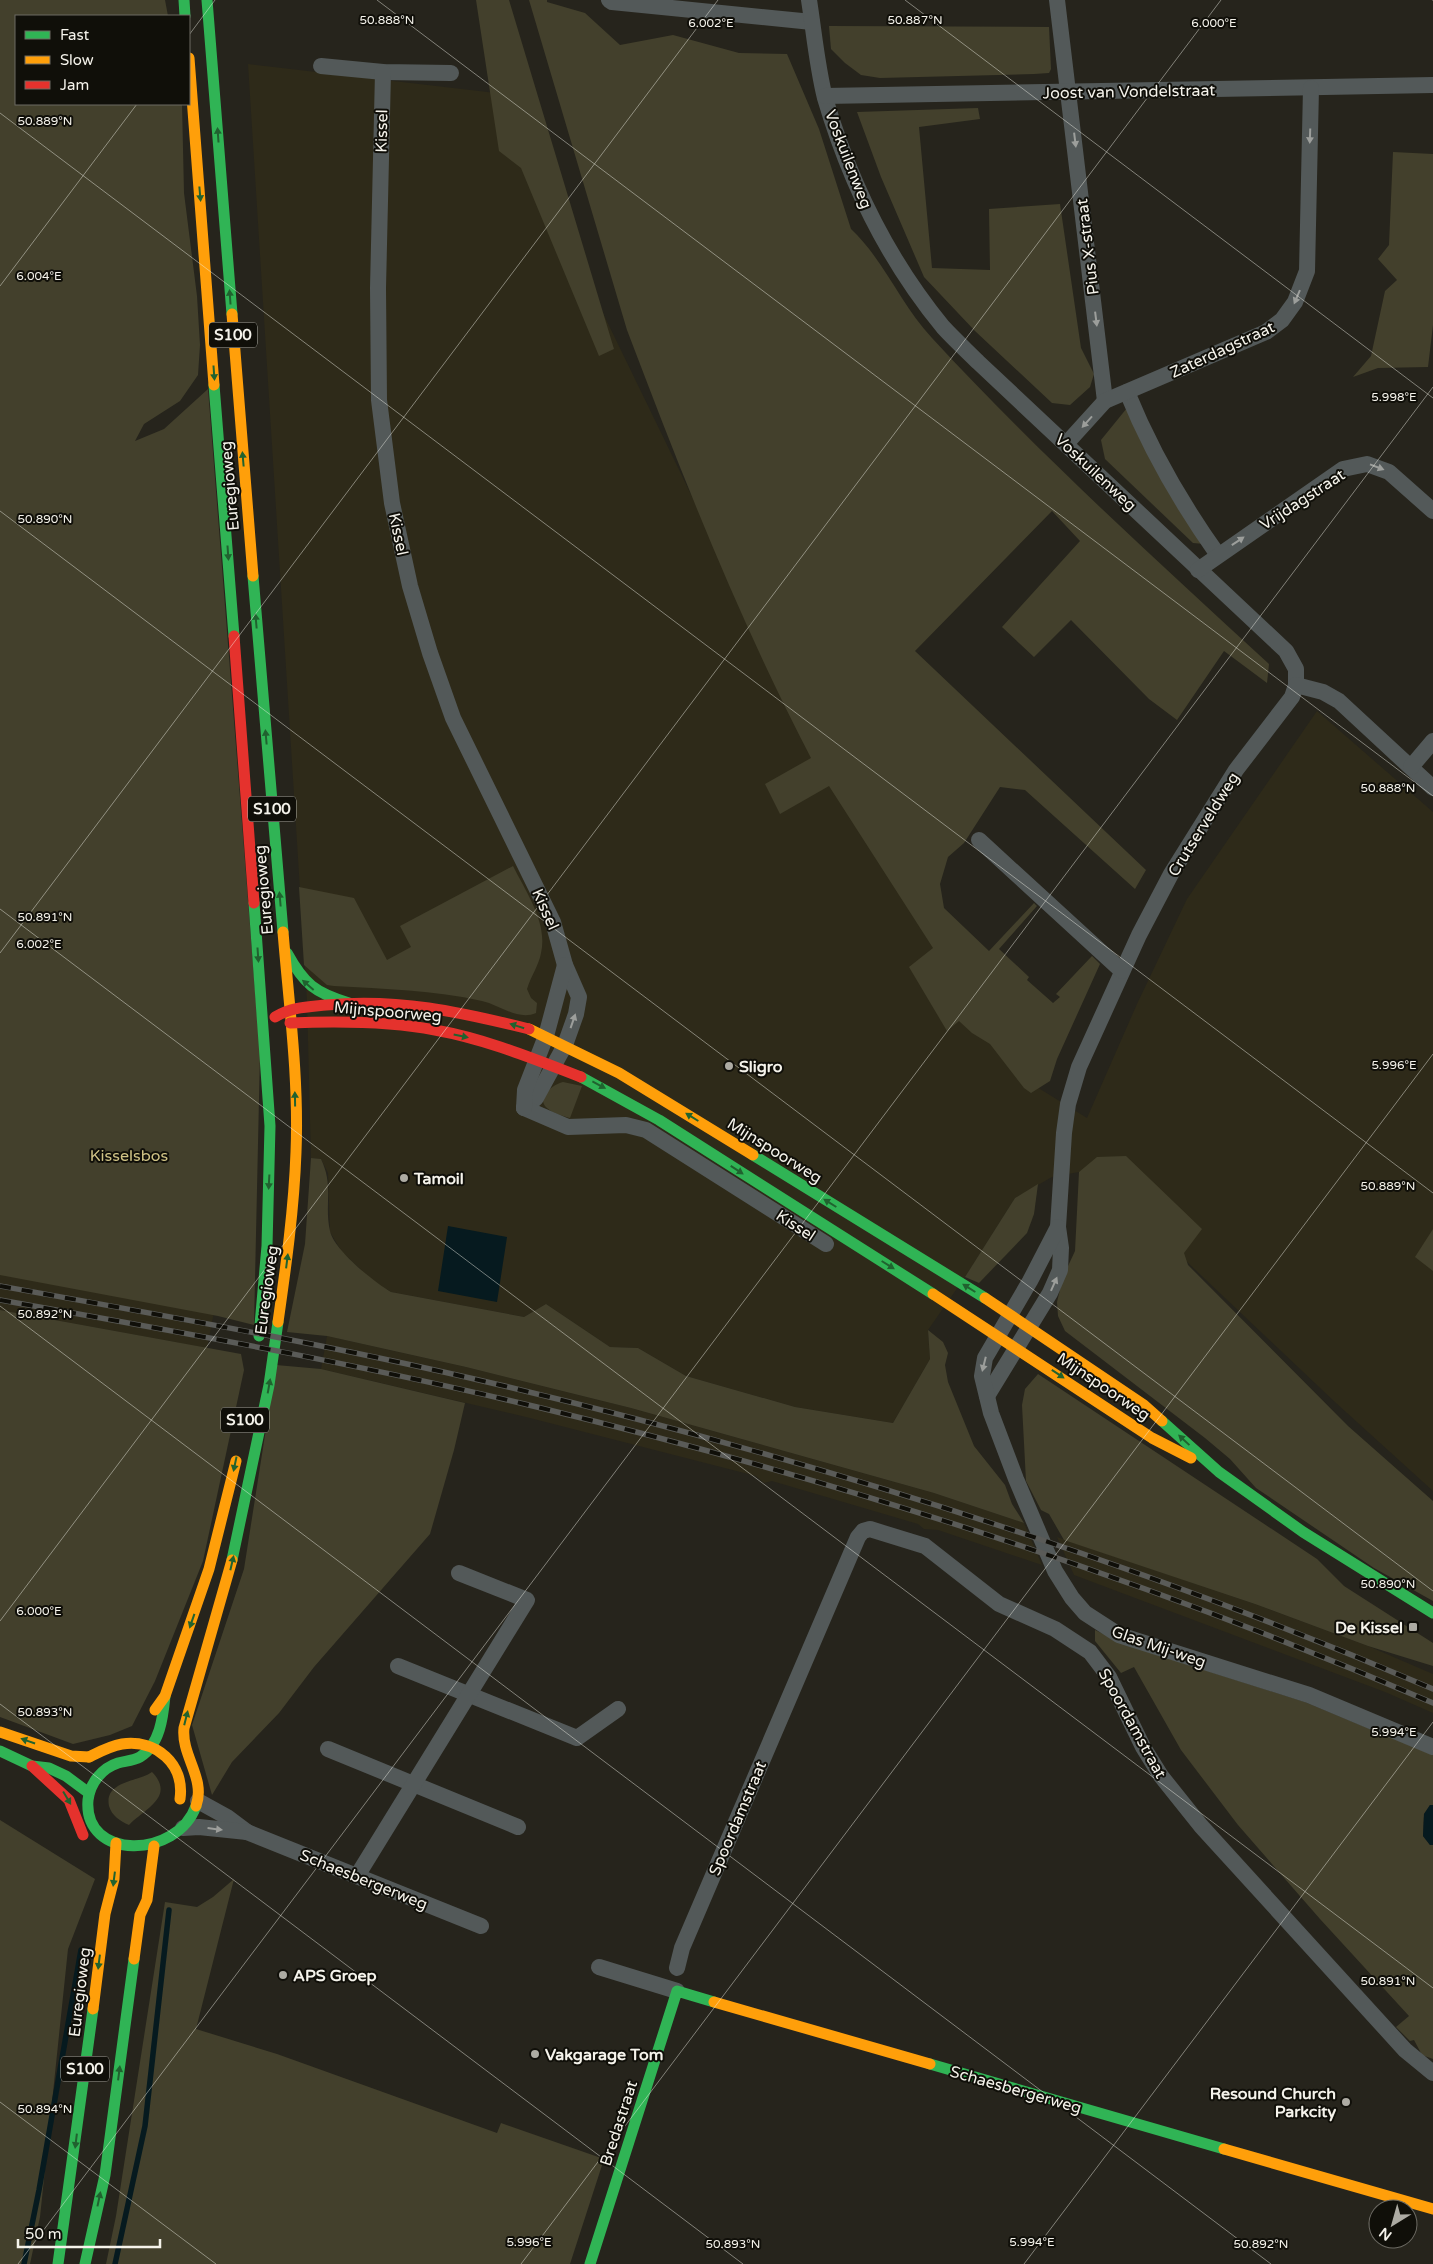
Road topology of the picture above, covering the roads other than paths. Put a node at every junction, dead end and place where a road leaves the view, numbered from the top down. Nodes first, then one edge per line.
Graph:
1 (184, 0) edge
2 (207, 0) edge
3 (609, 0) edge
4 (809, 0) edge
5 (1057, 0) edge
6 (185, 15) edge
7 (812, 22) junction
8 (321, 66) dead end
9 (190, 71) edge
10 (383, 72) junction
11 (450, 73) dead end
12 (1433, 85) edge
13 (1311, 88) junction
14 (1069, 92) junction
15 (825, 96) junction
16 (1127, 392) junction
17 (1105, 401) junction
18 (1066, 444) junction
19 (1433, 511) edge
20 (1218, 555) junction
21 (1198, 570) junction
22 (1296, 685) junction
23 (1433, 741) edge
24 (1411, 767) junction
25 (1433, 788) edge
26 (979, 840) dead end
27 (250, 854) junction
28 (284, 948) junction
29 (270, 965) dead end
30 (565, 965) junction
31 (1122, 971) junction
32 (349, 1003) junction
33 (289, 1009) junction
34 (290, 1023) junction
35 (546, 1036) junction
36 (565, 1045) junction
37 (537, 1059) junction
38 (554, 1065) junction
39 (279, 1082) dead end
40 (524, 1108) junction
41 (270, 1133) junction
42 (1058, 1227) junction
43 (826, 1244) dead end
44 (1010, 1314) junction
45 (1030, 1327) junction
46 (997, 1334) junction
47 (258, 1348) dead end
48 (1017, 1348) junction
49 (987, 1396) junction
50 (238, 1452) dead end
51 (1220, 1472) junction
52 (459, 1573) dead end
53 (1433, 1613) edge
54 (398, 1666) dead end
55 (165, 1696) junction
56 (470, 1696) junction
57 (618, 1709) dead end
58 (149, 1720) dead end
59 (0, 1732) edge
60 (1433, 1747) edge
61 (150, 1748) junction
62 (328, 1749) dead end
63 (0, 1751) edge
64 (32, 1766) junction
65 (413, 1785) junction
66 (89, 1793) junction
67 (182, 1794) junction
68 (198, 1801) junction
69 (175, 1811) dead end
70 (518, 1827) dead end
71 (154, 1828) dead end
72 (183, 1828) junction
73 (247, 1832) junction
74 (116, 1843) junction
75 (91, 1844) dead end
76 (154, 1846) junction
77 (140, 1852) junction
78 (357, 1876) junction
79 (101, 1884) dead end
80 (135, 1898) dead end
81 (105, 1914) junction
82 (140, 1915) junction
83 (481, 1926) dead end
84 (599, 1967) dead end
85 (677, 1968) dead end
86 (677, 1991) junction
87 (1433, 2073) edge
88 (1433, 2209) edge
89 (58, 2264) edge
90 (85, 2264) edge
91 (590, 2264) edge

1 - 6 main road
28 -> 2 main road, Euregioweg / S100
3 - 7 street
4 - 7 street, Voskuilenweg
5 - 14 street, Pius X-straat
7 - 15 street, Voskuilenweg
8 - 10 street
9 -> 27 main road, Euregioweg / S100
10 - 11 street
10 - 30 street, Kissel
12 - 13 street, Joost van Vondelstraat
13 - 14 street, Joost van Vondelstraat
13 -> 16 street, Zaterdagstraat
14 - 15 street, Joost van Vondelstraat
14 -> 17 street, Pius X-straat
15 - 18 street, Voskuilenweg
16 - 17 street, Zaterdagstraat
16 - 20 street
17 -> 18 street, Zaterdagstraat
18 - 21 street, Voskuilenweg
20 -> 19 street, Vrijdagstraat
20 - 21 street, Vrijdagstraat
21 - 22 street, Voskuilenweg
22 - 24 street
22 - 31 street, Crutserveldweg
23 - 24 street
24 - 25 street
26 - 31 street
27 - 29 main road, S100
27 -> 41 main road, Euregioweg / S100
32 -> 28 main road
28 - 33 main road, Euregioweg / S100
30 - 35 street
36 -> 30 street, Kissel
31 - 42 street, Crutserveldweg
32 - 33 main road, Mijnspoorweg
35 -> 32 main road, Mijnspoorweg
33 - 34 main road, Euregioweg / S100
33 - 34 main road, Mijnspoorweg
34 -> 37 main road, Mijnspoorweg
68 -> 34 main road, Euregioweg / S100
35 - 36 main road, Mijnspoorweg
35 - 37 street
36 - 38 street, Kissel
44 -> 36 main road, Mijnspoorweg
37 - 38 main road, Mijnspoorweg
37 - 40 street
38 - 40 street, Kissel
38 -> 46 main road, Mijnspoorweg
39 - 41 main road, S100
40 - 43 street, Kissel
41 -> 47 main road, Euregioweg / S100
42 - 44 street, Crutserveldweg
45 -> 42 street, Crutserveldweg
44 - 45 main road, Mijnspoorweg
44 - 46 street, Crutserveldweg
45 - 48 street, Crutserveldweg
51 -> 45 main road, Mijnspoorweg
46 - 48 main road, Mijnspoorweg
46 -> 49 street, Glas Mij-weg
48 - 49 street
48 -> 51 main road, Mijnspoorweg
49 - 60 street, Glas Mij-weg
50 -> 55 main road, S100
51 - 53 main road, Mijnspoorweg
52 - 56 street
54 - 56 street
55 - 58 main road, S100
55 - 61 main road, S100
56 - 57 street
56 - 65 street
61 -> 59 main road
61 - 66 main road
61 - 67 main road
62 - 65 street
63 - 64 main road
64 - 66 main road
64 -> 75 main road
65 - 70 street
65 - 78 street
66 - 74 main road
67 - 68 main road
67 - 69 main road
68 - 72 main road
68 - 73 street, Schaesbergerweg
71 - 77 main road
72 -> 73 street, Schaesbergerweg
72 - 76 main road
73 - 78 street, Schaesbergerweg
74 - 77 main road
74 -> 81 main road, Euregioweg / S100
76 - 77 main road
76 - 82 main road, S100
78 - 83 street, Schaesbergerweg
79 - 81 main road
80 - 82 main road, S100
81 -> 89 main road, Euregioweg / S100
90 -> 82 main road, S100
84 - 86 street, Schaesbergerweg
85 - 87 street, Spoordamstraat
86 - 88 main road, Schaesbergerweg
86 - 91 main road, Bredastraat

